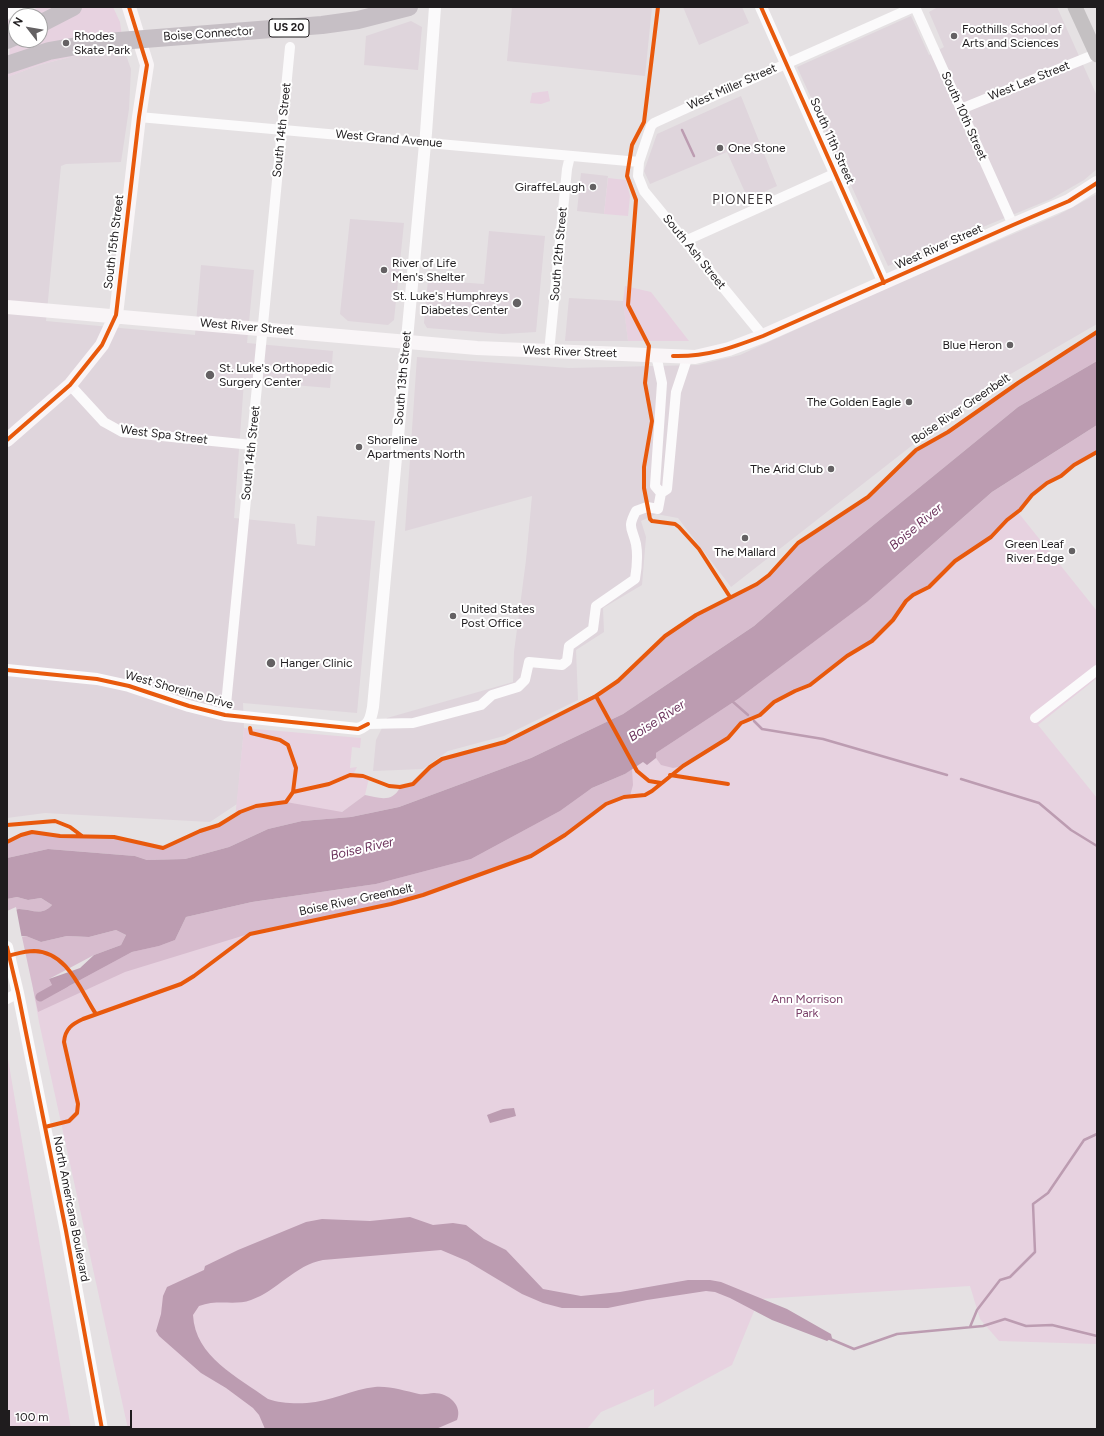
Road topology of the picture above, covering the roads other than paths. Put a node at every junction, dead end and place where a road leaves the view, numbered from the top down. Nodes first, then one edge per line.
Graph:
1 (21, 7) edge
2 (73, 7) edge
3 (129, 7) edge
4 (409, 7) edge
5 (435, 7) edge
6 (761, 7) edge
7 (914, 7) edge
8 (1075, 7) edge
9 (7, 13) edge
10 (48, 20) edge
11 (290, 47) dead end
12 (1097, 55) edge
13 (786, 63) junction
14 (7, 65) edge
15 (961, 109) junction
16 (139, 117) junction
17 (282, 130) junction
18 (426, 143) junction
19 (570, 156) junction
20 (639, 162) junction
21 (836, 173) junction
22 (1097, 183) edge
23 (1013, 225) junction
24 (684, 241) junction
25 (884, 283) junction
26 (7, 307) edge
27 (116, 316) junction
28 (263, 328) junction
29 (763, 336) junction
30 (406, 342) junction
31 (549, 352) junction
32 (656, 355) junction
33 (688, 356) junction
34 (70, 385) junction
35 (7, 440) edge
36 (252, 445) junction
37 (661, 493) junction
38 (7, 670) edge
39 (1097, 670) edge
40 (225, 716) junction
41 (1035, 718) dead end
42 (368, 724) junction
43 (7, 947) edge
44 (18, 993) junction
45 (7, 999) edge
46 (102, 1429) edge

1 - 9 street
2 - 10 highway
3 - 16 main road, South 15th Street
4 - 14 highway, Boise Connector / US 20
5 - 18 street, South 13th Street
6 - 13 street, South 11th Street
7 - 13 street, West Miller Street
7 - 15 street, South 10th Street
8 - 12 main road
11 - 17 street, South 14th Street
12 - 15 street, West Lee Street
13 - 20 street, West Miller Street
13 - 21 street, South 11th Street
15 - 23 street, South 10th Street
16 - 17 street, West Grand Avenue
16 - 27 main road, South 15th Street
17 - 18 street, West Grand Avenue
17 - 28 street, South 14th Street
18 - 19 street, West Grand Avenue
18 - 30 street, South 13th Street
19 - 20 street, West Grand Avenue
19 - 31 street, South 12th Street
20 - 24 street, South Ash Street
21 - 24 street
21 - 25 street, South 11th Street
22 - 23 main road, West River Street
23 - 25 main road, West River Street
24 - 29 street, South Ash Street
25 - 29 main road, West River Street
26 - 27 main road, West River Street
27 - 28 main road, West River Street
27 - 34 main road, South 15th Street
28 - 30 main road, West River Street
28 - 36 street, South 14th Street
29 - 33 main road, West River Street
30 - 31 main road, West River Street
30 - 42 street, South 13th Street
31 - 32 main road, West River Street
32 - 33 main road, West River Street
32 - 37 street
33 - 37 street
34 - 35 main road, South 15th Street
34 - 36 street, West Spa Street
36 - 40 street, South 14th Street
37 - 42 street
38 - 40 street, West Shoreline Drive
39 - 41 street
40 - 42 street, West Shoreline Drive
43 - 44 street, North Americana Boulevard
44 - 45 street
44 - 46 street, North Americana Boulevard

